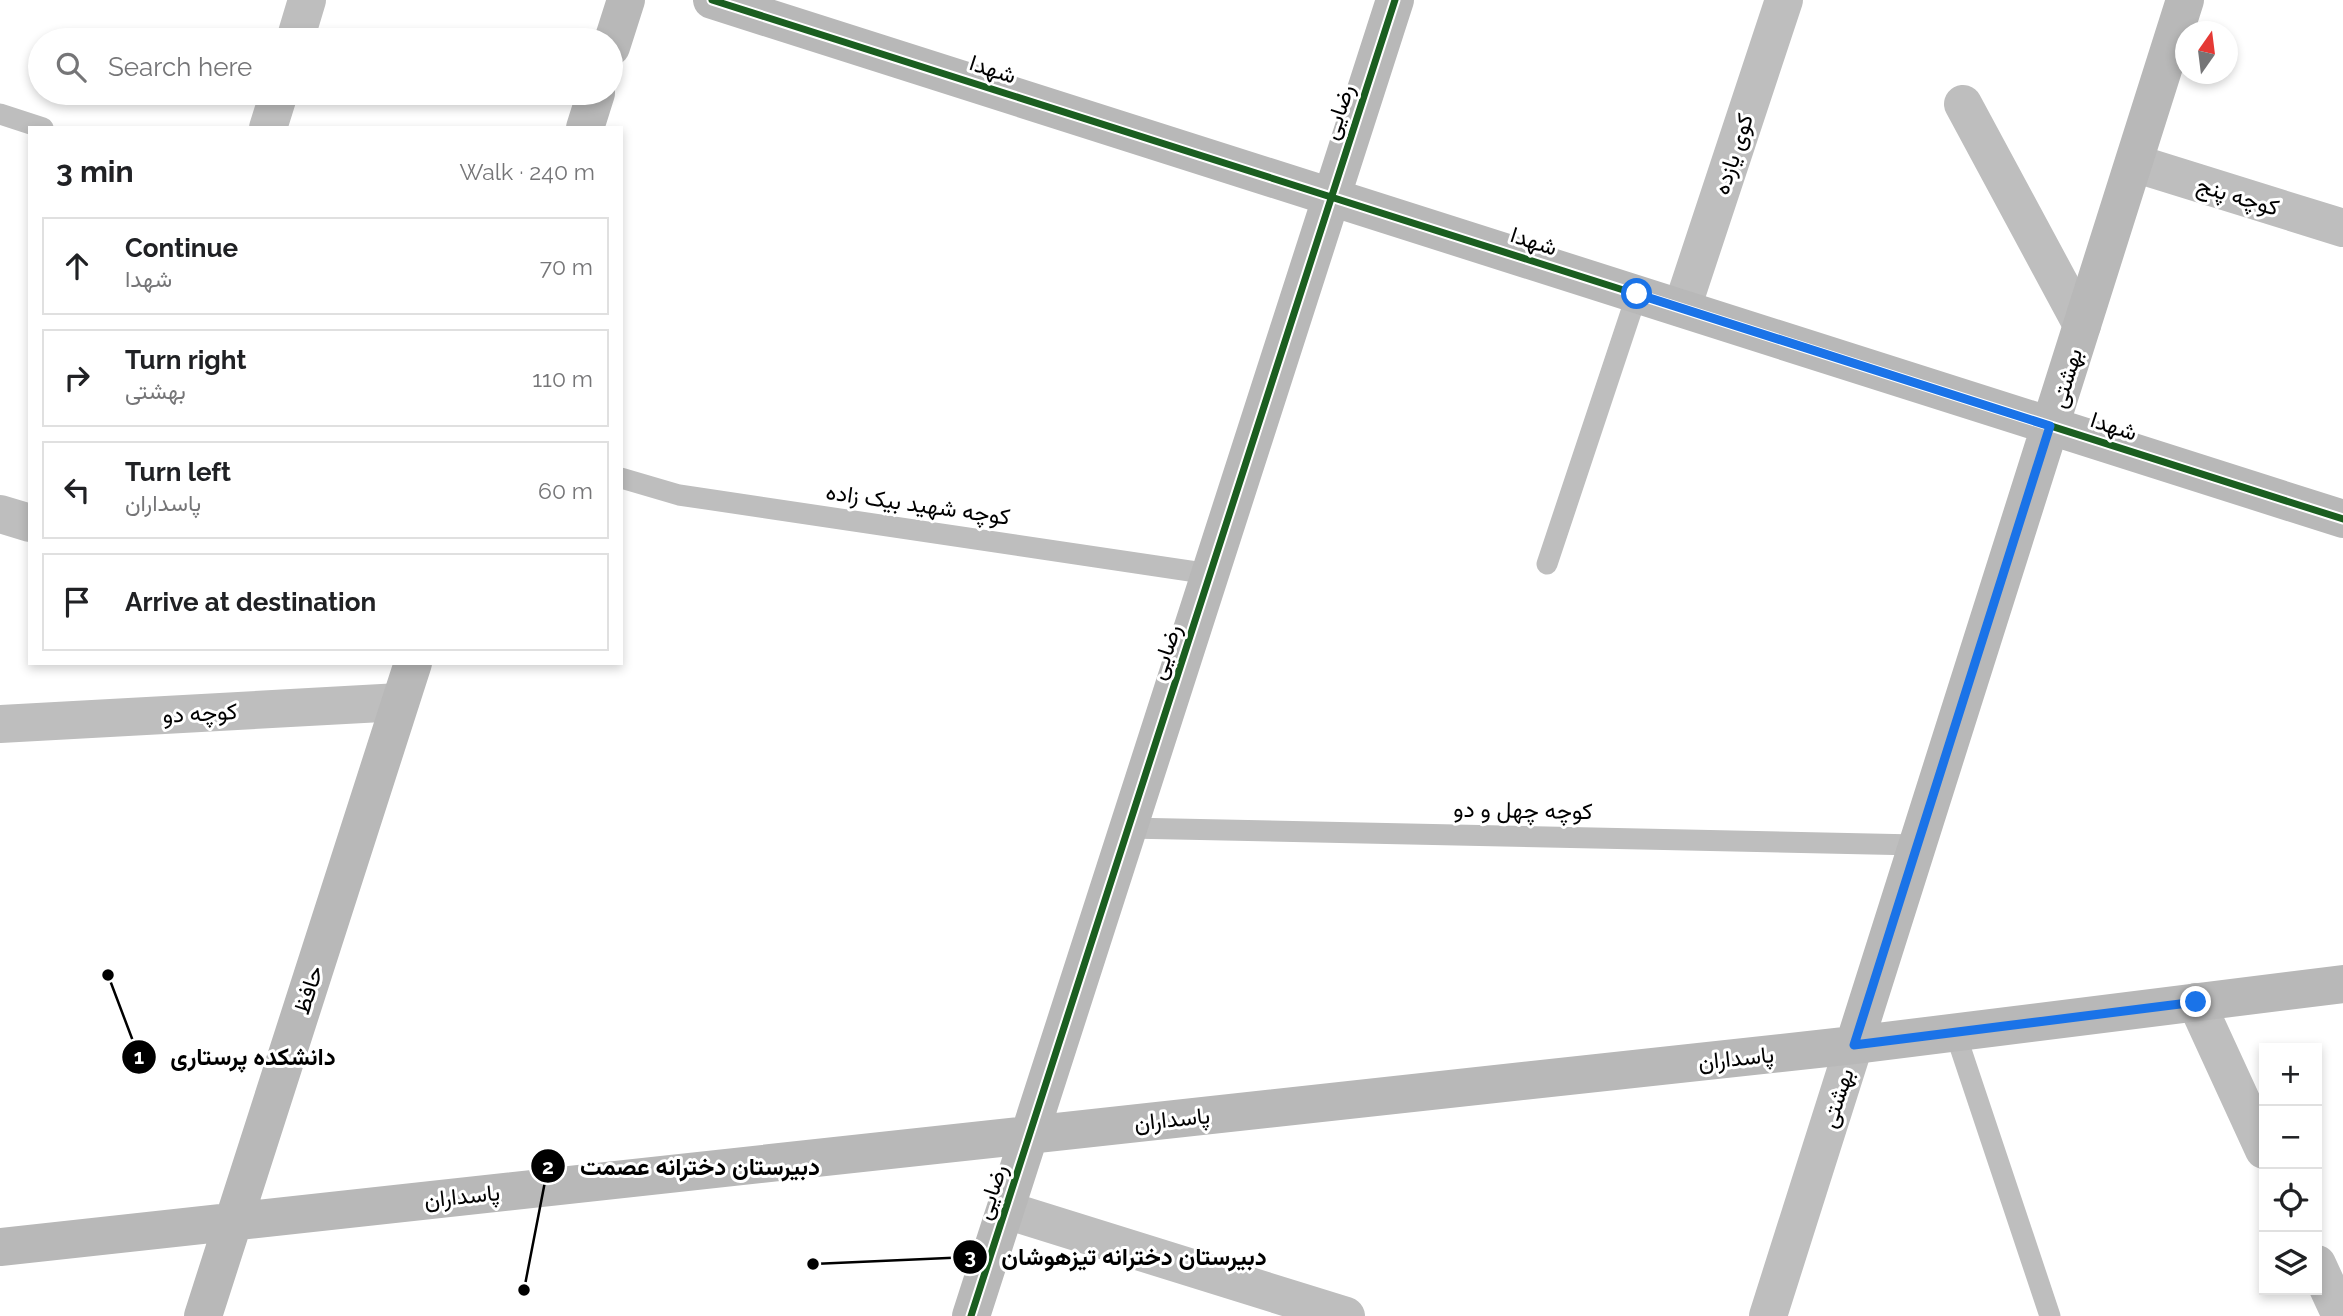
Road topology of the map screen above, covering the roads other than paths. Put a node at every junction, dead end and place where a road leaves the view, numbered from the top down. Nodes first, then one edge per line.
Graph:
1 (307, 0) edge
2 (626, 0) edge
3 (712, 0) edge
4 (1395, 0) edge
5 (1784, 0) edge
6 (2185, 0) edge
7 (299, 28) edge
8 (617, 28) edge
9 (1963, 104) dead end
10 (275, 105) edge
11 (592, 105) edge
12 (0, 114) edge
13 (37, 126) edge
14 (269, 126) edge
15 (586, 126) edge
16 (2134, 163) junction
17 (1332, 197) junction
18 (2343, 228) edge
19 (1637, 294) junction
20 (1682, 308) junction
21 (2082, 325) junction
22 (2050, 426) junction
23 (623, 479) edge
24 (0, 514) edge
25 (2343, 519) edge
26 (28, 522) edge
27 (1547, 564) dead end
28 (1210, 574) junction
29 (412, 665) edge
30 (400, 702) junction
31 (0, 724) edge
32 (1128, 828) junction
33 (1917, 845) junction
34 (2343, 984) edge
35 (2196, 1002) junction
36 (1955, 1032) junction
37 (1854, 1045) junction
38 (1030, 1135) junction
39 (2259, 1139) edge
40 (1006, 1210) junction
41 (233, 1221) junction
42 (0, 1247) edge
43 (2322, 1275) edge
44 (203, 1316) edge
45 (971, 1316) edge
46 (1346, 1316) edge
47 (1768, 1316) edge
48 (2050, 1316) edge
49 (2341, 1316) edge

1 - 7 street
2 - 8 street
3 - 17 street, شهدا
4 - 17 street, رضایی
5 - 20 street, کوی یازده
6 - 16 street, بهشتی
9 - 21 street
10 - 14 street
11 - 15 street
12 - 13 lane
16 - 18 street, کوچه پنج
16 - 21 street, بهشتی
17 - 19 street, شهدا
17 - 28 street, رضایی
19 - 20 street, شهدا
19 - 27 lane
20 - 22 street, شهدا
21 - 22 street, بهشتی
22 - 25 street, شهدا
22 - 33 street, بهشتی
23 - 28 lane, کوچه شهید بیک زاده
24 - 26 street
28 - 32 street, رضایی
29 - 30 street, حافظ
30 - 31 street, کوچه دو
30 - 41 street, حافظ
32 - 33 lane, کوچه چهل و دو
32 - 38 street, رضایی
33 - 37 street, بهشتی
34 - 35 street, پاسداران
35 - 36 street, پاسداران
35 - 39 street
36 - 37 street, پاسداران
36 - 48 lane
37 - 38 street, پاسداران
37 - 47 street, بهشتی
38 - 40 street, رضایی
38 - 41 street, پاسداران
40 - 45 street, رضایی
40 - 46 street
41 - 42 street, پاسداران
41 - 44 street, حافظ
43 - 49 street

